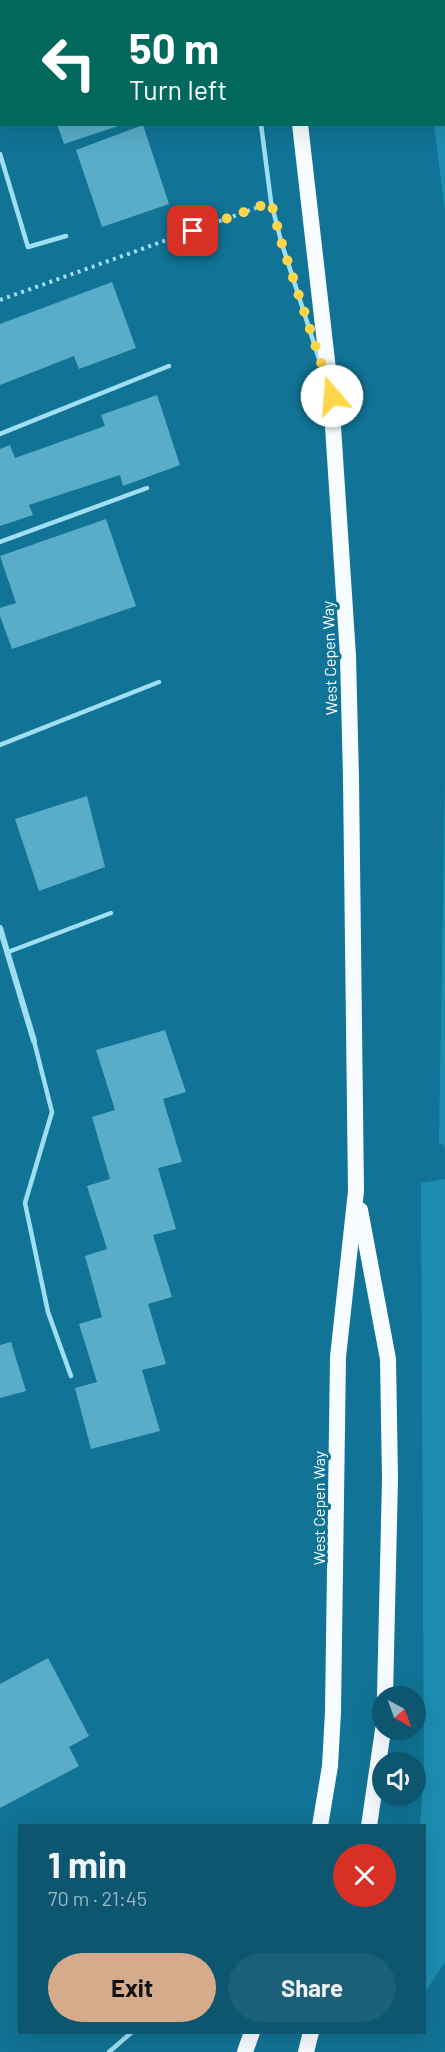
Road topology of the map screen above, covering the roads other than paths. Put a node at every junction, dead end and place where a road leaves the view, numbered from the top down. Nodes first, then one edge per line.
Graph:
1 (261, 126) edge
2 (300, 126) edge
3 (0, 154) edge
4 (66, 236) dead end
5 (170, 366) dead end
6 (332, 396) junction
7 (0, 434) edge
8 (147, 488) dead end
9 (0, 542) edge
10 (159, 682) dead end
11 (0, 745) edge
12 (111, 913) dead end
13 (0, 928) edge
14 (8, 952) junction
15 (34, 1041) joint
16 (356, 1191) junction
17 (71, 1376) dead end
18 (385, 1686) edge
19 (382, 1740) edge
20 (320, 1824) edge
21 (369, 1824) edge
22 (130, 2034) edge
23 (251, 2034) edge
24 (310, 2034) edge
25 (109, 2052) edge
26 (245, 2052) edge
27 (306, 2052) edge

1 - 6 lane
2 - 6 highway, West Cepen Way
3 - 4 lane
5 - 7 lane
6 - 16 highway, West Cepen Way
8 - 9 lane
10 - 11 lane
12 - 14 lane
13 - 14 street
14 - 15 street
15 - 17 lane
16 - 18 highway, West Cepen Way
16 - 20 highway, West Cepen Way
19 - 21 highway
22 - 25 lane
23 - 26 highway
24 - 27 highway

